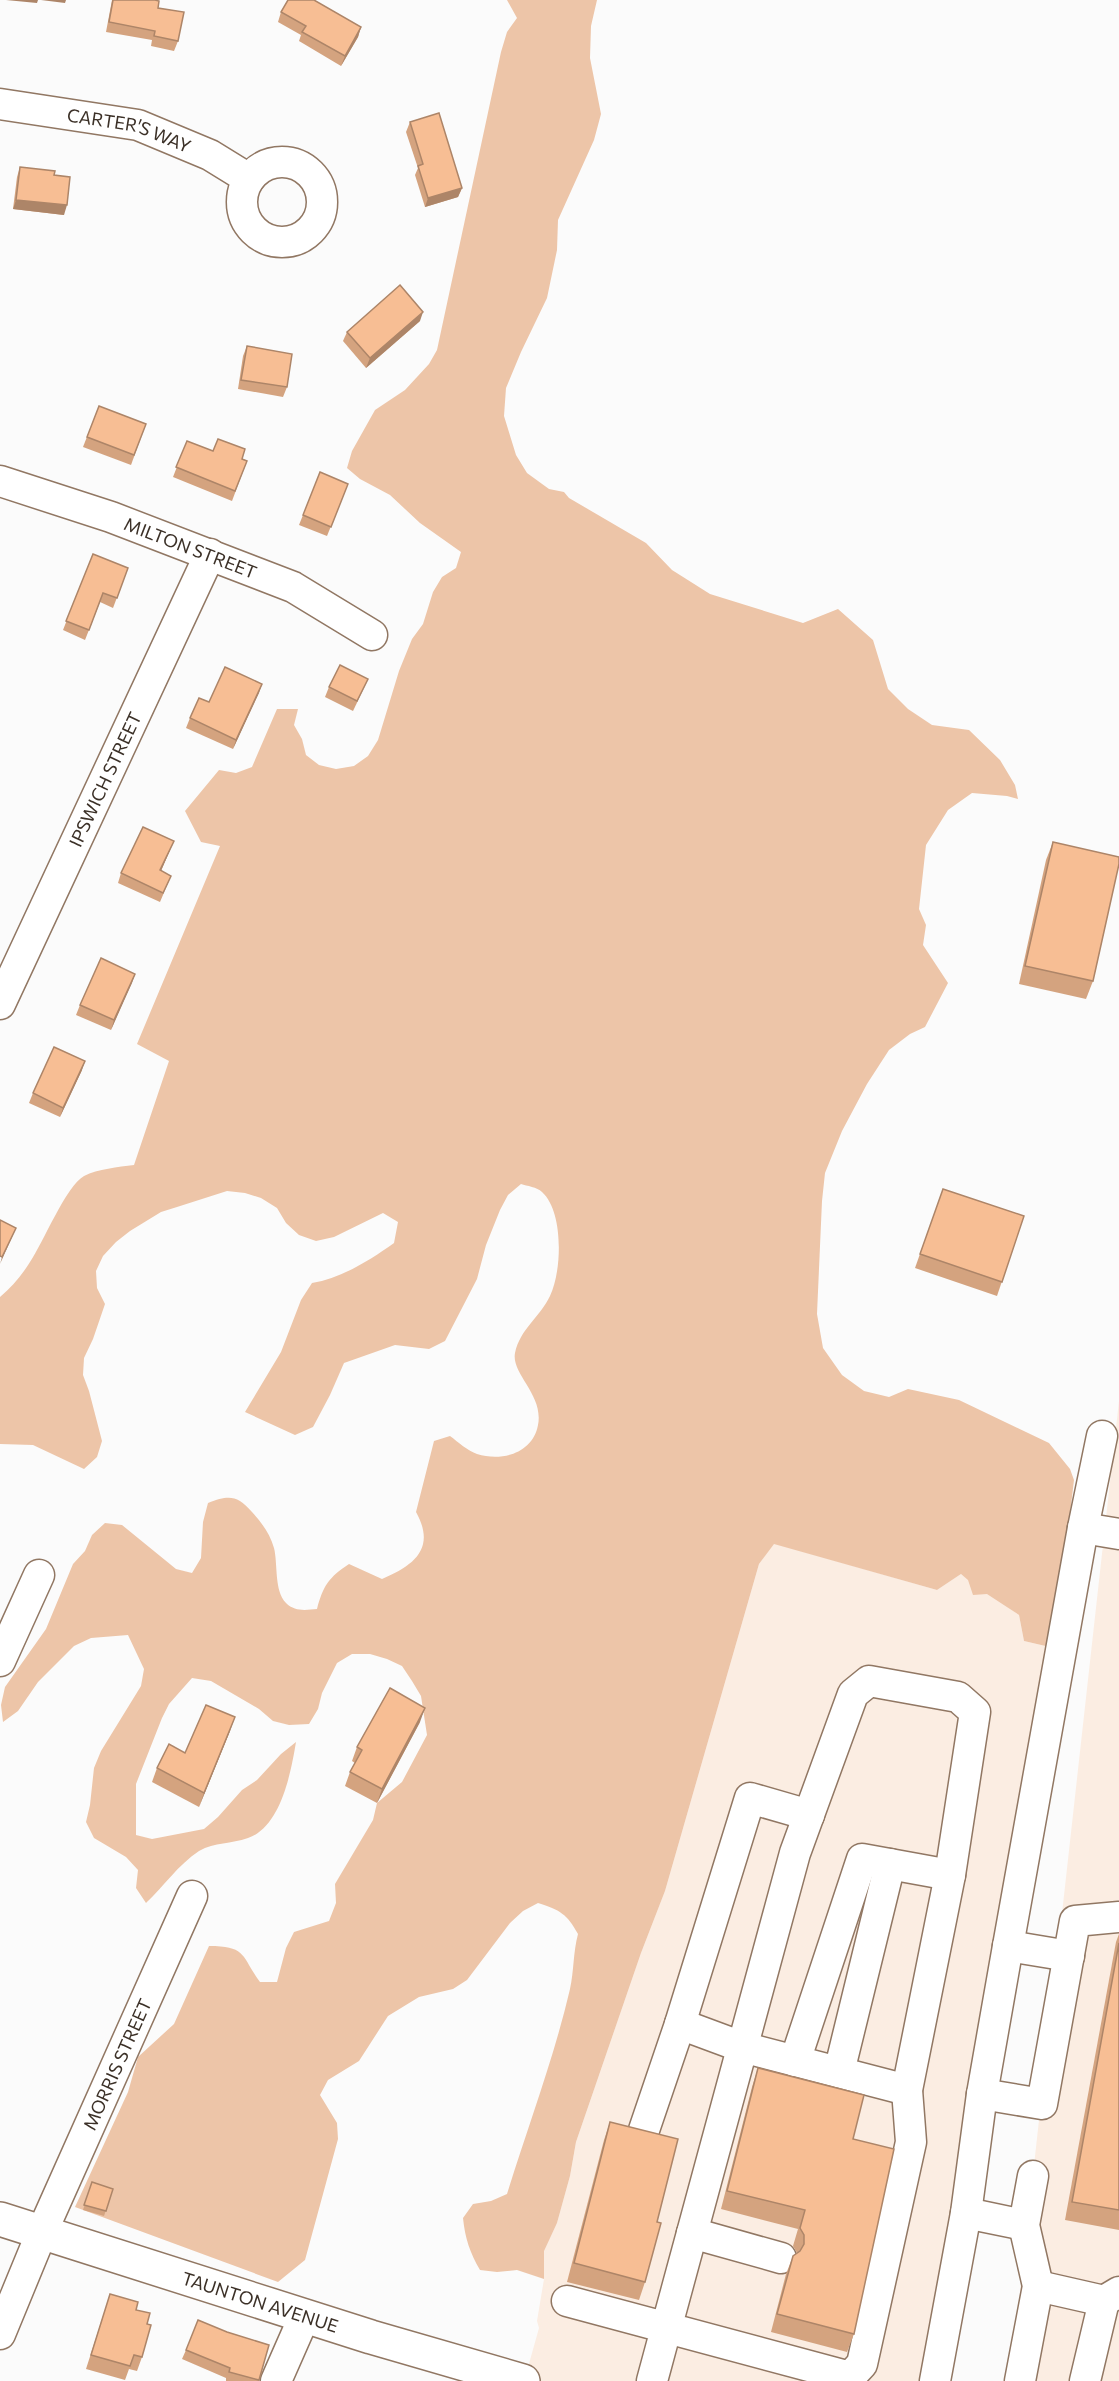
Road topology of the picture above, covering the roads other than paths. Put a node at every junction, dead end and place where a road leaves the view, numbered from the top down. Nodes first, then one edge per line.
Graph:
1 (0, 104) edge
2 (249, 179) dead end
3 (0, 481) edge
4 (210, 554) junction
5 (372, 635) dead end
6 (0, 1004) edge
7 (1102, 1436) dead end
8 (1083, 1528) junction
9 (1119, 1534) edge
10 (39, 1575) dead end
11 (0, 1661) edge
12 (809, 1815) junction
13 (890, 1864) junction
14 (950, 1875) junction
15 (192, 1896) dead end
16 (1119, 1917) edge
17 (1008, 1946) junction
18 (1069, 1956) junction
19 (680, 2024) junction
20 (742, 2048) junction
21 (795, 2061) junction
22 (839, 2072) junction
23 (907, 2090) junction
24 (982, 2094) junction
25 (644, 2130) edge
26 (1033, 2176) dead end
27 (966, 2214) junction
28 (0, 2218) edge
29 (1024, 2225) junction
30 (42, 2232) junction
31 (692, 2233) junction
32 (781, 2258) dead end
33 (1038, 2286) junction
34 (1112, 2296) edge
35 (567, 2301) dead end
36 (305, 2315) junction
37 (666, 2329) junction
38 (0, 2334) edge
39 (276, 2381) edge
40 (523, 2381) edge
41 (652, 2381) edge
42 (935, 2381) edge
43 (1020, 2381) edge
44 (1085, 2381) edge

1 - 2 street, CARTER'S WAY
3 - 4 street, MILTON STREET
4 - 5 street, MILTON STREET
4 - 6 street, IPSWICH STREET
7 - 8 street
8 - 9 street
8 - 17 street
10 - 11 street
12 - 14 street
12 - 19 street
12 - 20 street
13 - 14 street
13 - 21 street
13 - 22 street
14 - 23 street
15 - 30 street, MORRIS STREET
16 - 18 street
17 - 18 street
17 - 24 street
18 - 24 street
19 - 20 street
19 - 25 street
20 - 21 street
20 - 31 street
21 - 22 street
22 - 23 street
23 - 37 street
24 - 27 street
26 - 29 street
27 - 29 street
27 - 42 street
28 - 30 highway, TAUNTON AVENUE
29 - 33 street
30 - 36 highway, TAUNTON AVENUE
30 - 38 street, MORRIS STREET
31 - 32 street
31 - 37 street
33 - 34 street
33 - 43 street
34 - 44 street
35 - 37 street
36 - 39 street
36 - 40 highway, TAUNTON AVENUE
37 - 41 street

